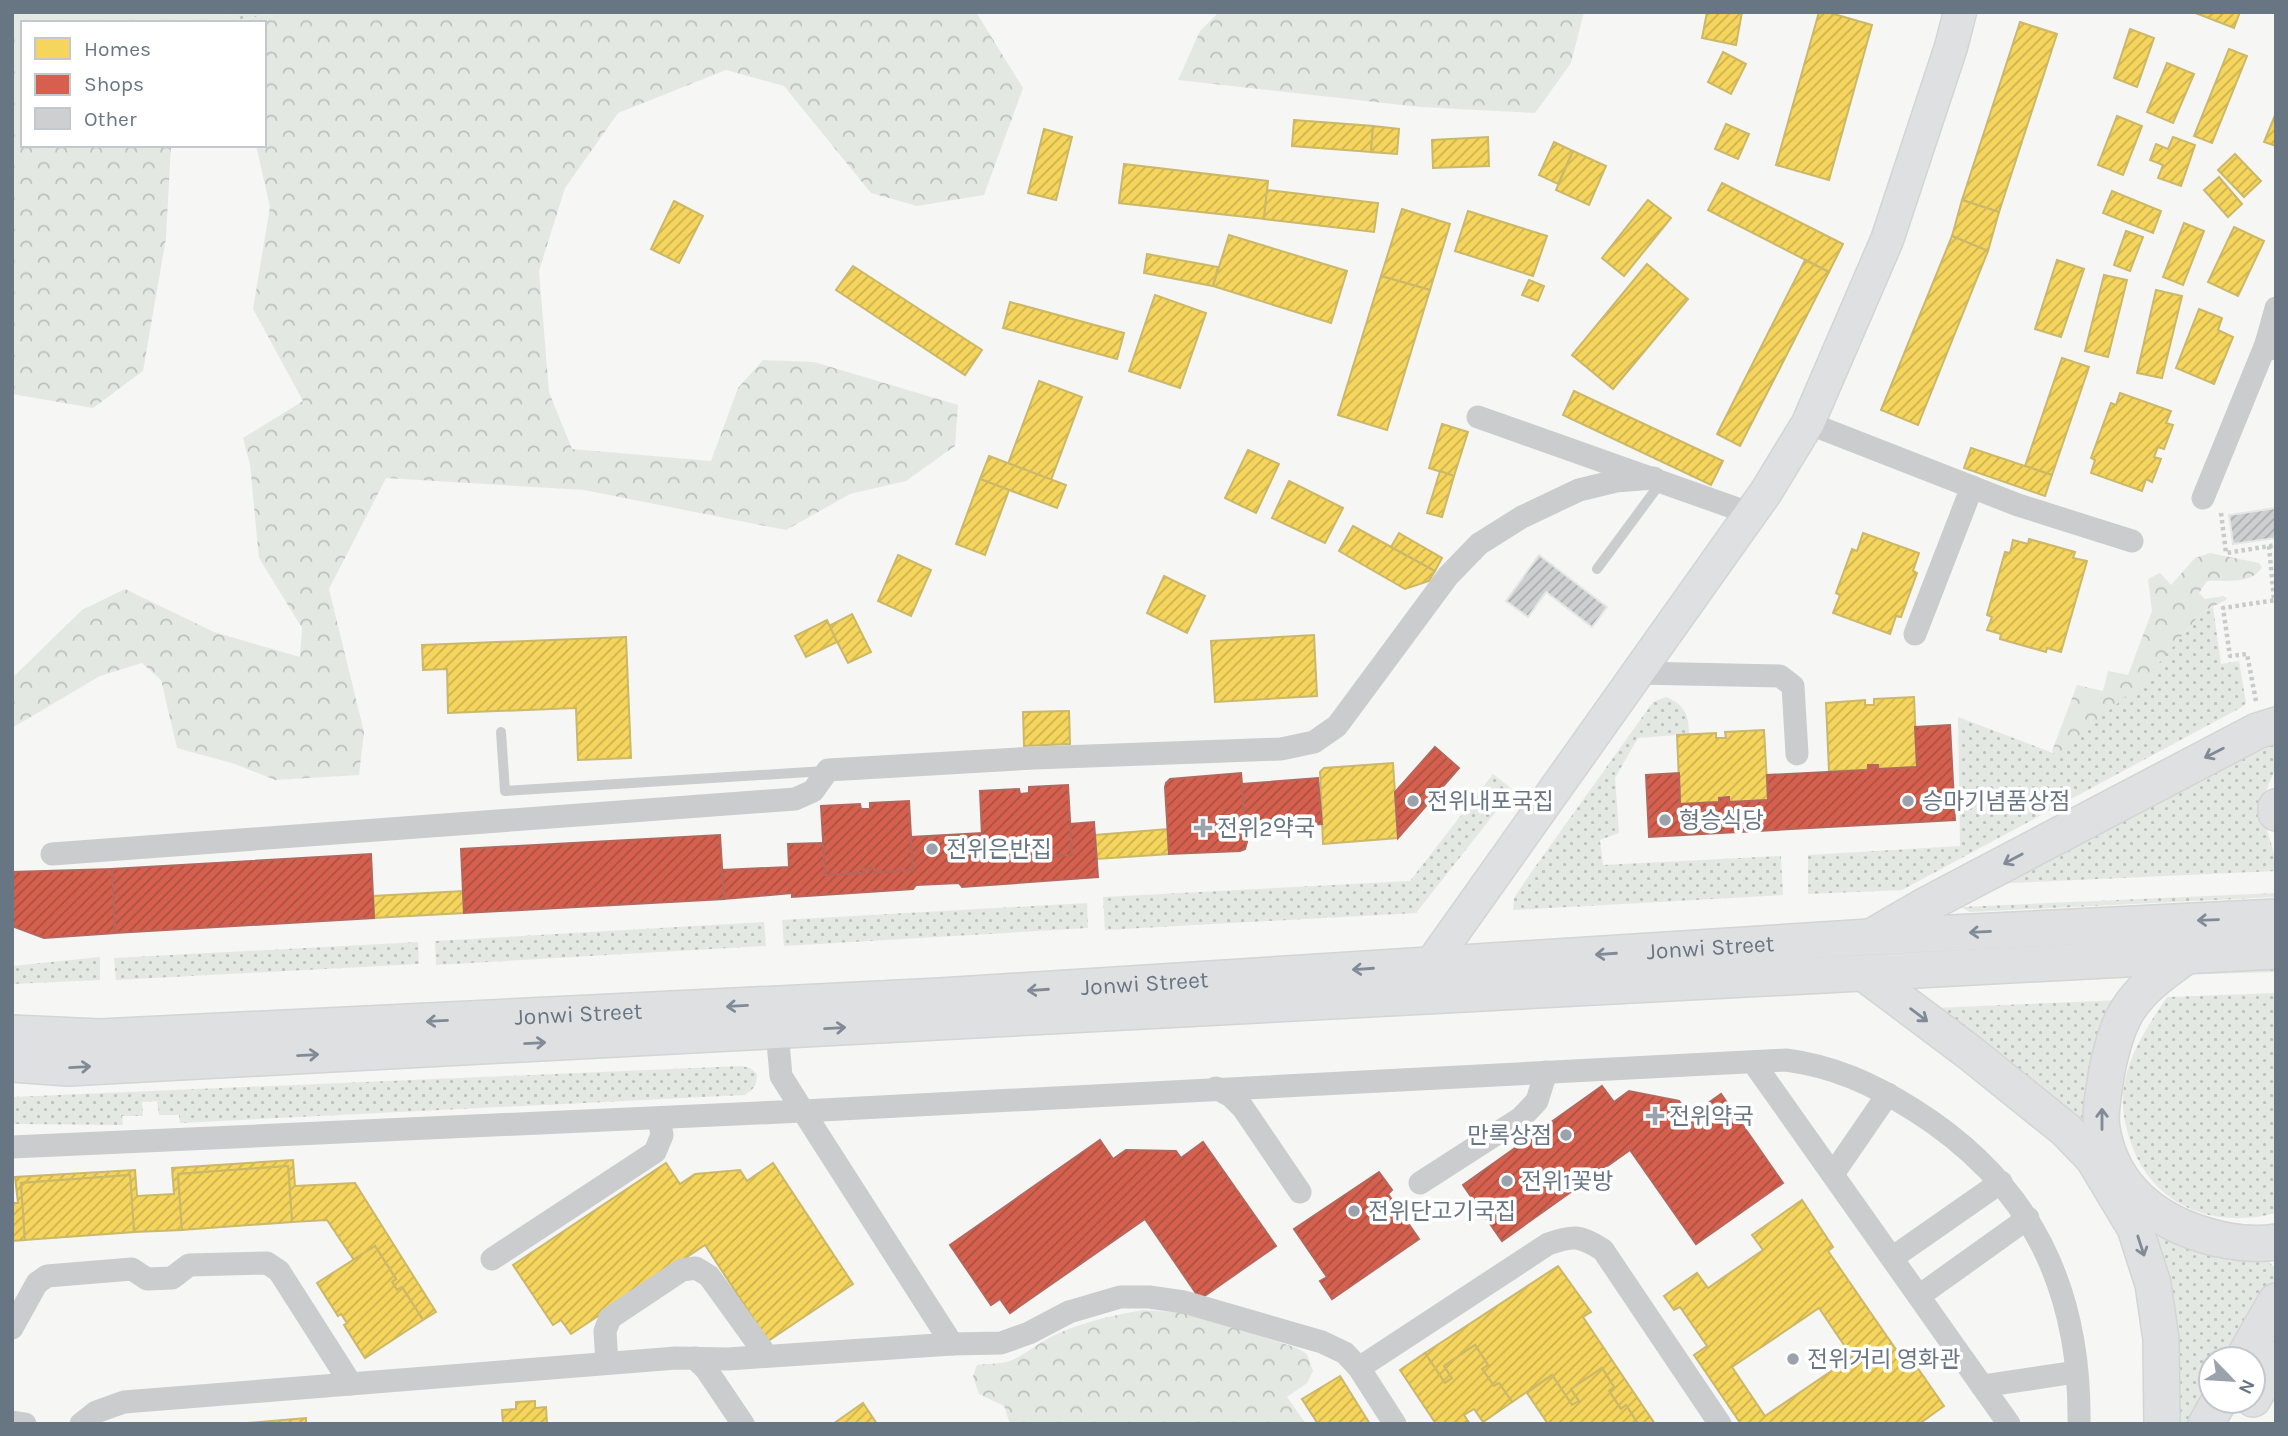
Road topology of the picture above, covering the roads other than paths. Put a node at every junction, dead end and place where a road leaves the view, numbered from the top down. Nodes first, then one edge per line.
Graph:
1 (1960, 12) edge
2 (2276, 308) edge
3 (2271, 346) edge
4 (1478, 417) dead end
5 (1808, 423) junction
6 (1658, 480) junction
7 (1972, 487) junction
8 (2207, 488) road end
9 (1749, 513) junction
10 (2132, 541) dead end
11 (1597, 569) dead end
12 (1915, 634) dead end
13 (1637, 673) junction
14 (2267, 718) edge
15 (501, 732) dead end
16 (1797, 754) dead end
17 (828, 770) junction
18 (2276, 807) edge
19 (2276, 813) edge
20 (52, 854) dead end
21 (2276, 918) edge
22 (1870, 937) junction
23 (2276, 951) edge
24 (2185, 957) junction
25 (1431, 964) junction
26 (1865, 974) junction
27 (777, 1031) junction
28 (12, 1032) edge
29 (1754, 1062) junction
30 (12, 1064) edge
31 (1546, 1072) junction
32 (1216, 1088) junction
33 (1888, 1094) junction
34 (803, 1111) junction
35 (659, 1118) junction
36 (12, 1147) edge
37 (1833, 1174) junction
38 (2001, 1182) junction
39 (1420, 1183) dead end
40 (1300, 1192) dead end
41 (2028, 1218) junction
42 (2276, 1242) edge
43 (1892, 1258) junction
44 (492, 1259) dead end
45 (1919, 1296) junction
46 (2276, 1301) edge
47 (12, 1328) edge
48 (951, 1344) junction
49 (2251, 1345) edge
50 (766, 1355) junction
51 (695, 1358) junction
52 (2276, 1359) edge
53 (607, 1363) junction
54 (1359, 1368) junction
55 (2076, 1372) junction
56 (2267, 1374) edge
57 (351, 1384) junction
58 (1982, 1386) junction
59 (12, 1422) edge
60 (25, 1424) edge
61 (81, 1424) edge
62 (743, 1424) edge
63 (1395, 1424) edge
64 (1720, 1424) edge
65 (2009, 1424) edge
66 (2079, 1424) edge
67 (2162, 1424) edge

1 - 5 street
2 - 3 street
3 - 8 street
4 - 6 street
5 - 7 street
5 - 9 street
6 - 9 street
6 - 11 lane
6 - 17 street
7 - 10 street
7 - 12 street
9 - 13 street
13 - 16 street
13 - 25 street
14 -> 22 main road
15 - 17 lane
17 - 20 street
18 - 19 main road
21 -> 22 main road, Jonwi Street
22 -> 25 main road, Jonwi Street
23 - 24 main road, Jonwi Street
24 - 26 main road, Jonwi Street
42 -> 24 main road
25 -> 28 main road, Jonwi Street
27 -> 26 main road, Jonwi Street
26 -> 67 main road
30 -> 27 main road, Jonwi Street
27 - 34 street
29 - 31 street
29 - 33 street
29 - 37 street
31 - 32 street
31 - 39 street
32 - 34 street
32 - 40 street
33 - 37 street
33 - 38 street
34 - 35 street
34 - 48 street
35 - 36 street
35 - 44 street
37 - 43 street
38 - 41 street
38 - 43 street
41 - 45 street
41 - 55 street
43 - 45 street
45 - 58 street
46 - 49 main road
47 - 57 street
48 - 50 street
48 - 54 street
50 - 51 street
50 - 53 street
51 - 53 street
51 - 62 street
52 - 56 main road
53 - 57 street
54 - 63 street
54 - 64 street
55 - 58 street
55 - 66 street
57 - 61 street
58 - 65 street
59 - 60 street

